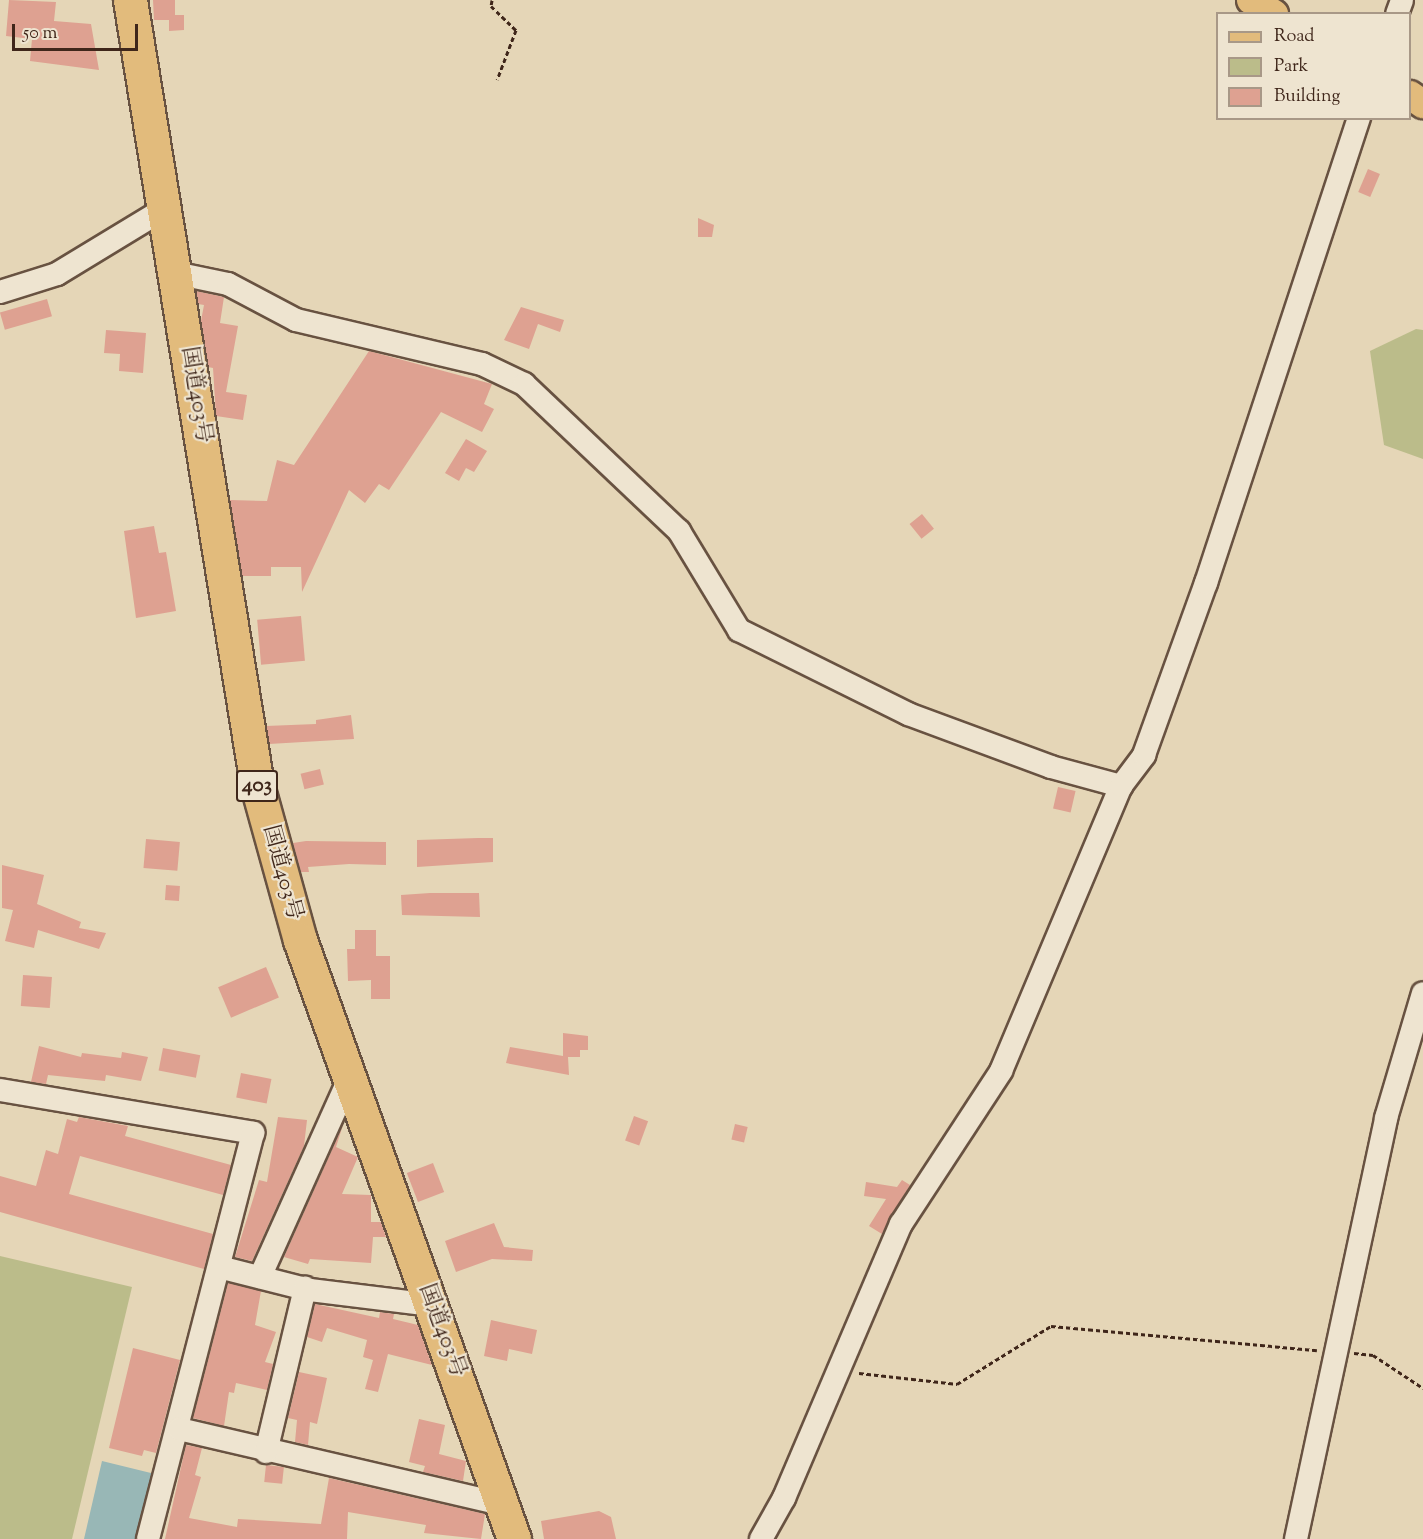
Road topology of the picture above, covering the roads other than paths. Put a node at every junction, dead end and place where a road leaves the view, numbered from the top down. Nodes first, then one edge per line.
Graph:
1 (130, 0) edge
2 (1251, 0) edge
3 (1271, 12) edge
4 (1358, 120) edge
5 (164, 209) junction
6 (175, 273) junction
7 (0, 292) edge
8 (1121, 786) junction
9 (1423, 993) edge
10 (350, 1077) junction
11 (0, 1090) edge
12 (219, 1268) junction
13 (260, 1277) junction
14 (305, 1288) junction
15 (432, 1305) junction
16 (179, 1429) junction
17 (266, 1452) junction
18 (501, 1504) junction
19 (148, 1539) edge
20 (514, 1539) edge
21 (761, 1539) edge
22 (1296, 1539) edge

1 - 5 highway, 国道403号 / 403
2 - 3 main road
4 - 8 street
5 - 6 highway, 国道403号 / 403
5 - 7 street
6 - 8 street
6 - 10 highway, 国道403号 / 403
8 - 21 street
9 - 22 street
10 - 13 street
10 - 15 highway, 国道403号 / 403
11 - 12 street
12 - 13 street
12 - 16 street
13 - 14 street
14 - 15 street
14 - 17 street
15 - 18 highway, 国道403号 / 403
16 - 17 street
16 - 19 street
17 - 18 street
18 - 20 highway, 国道403号 / 403

